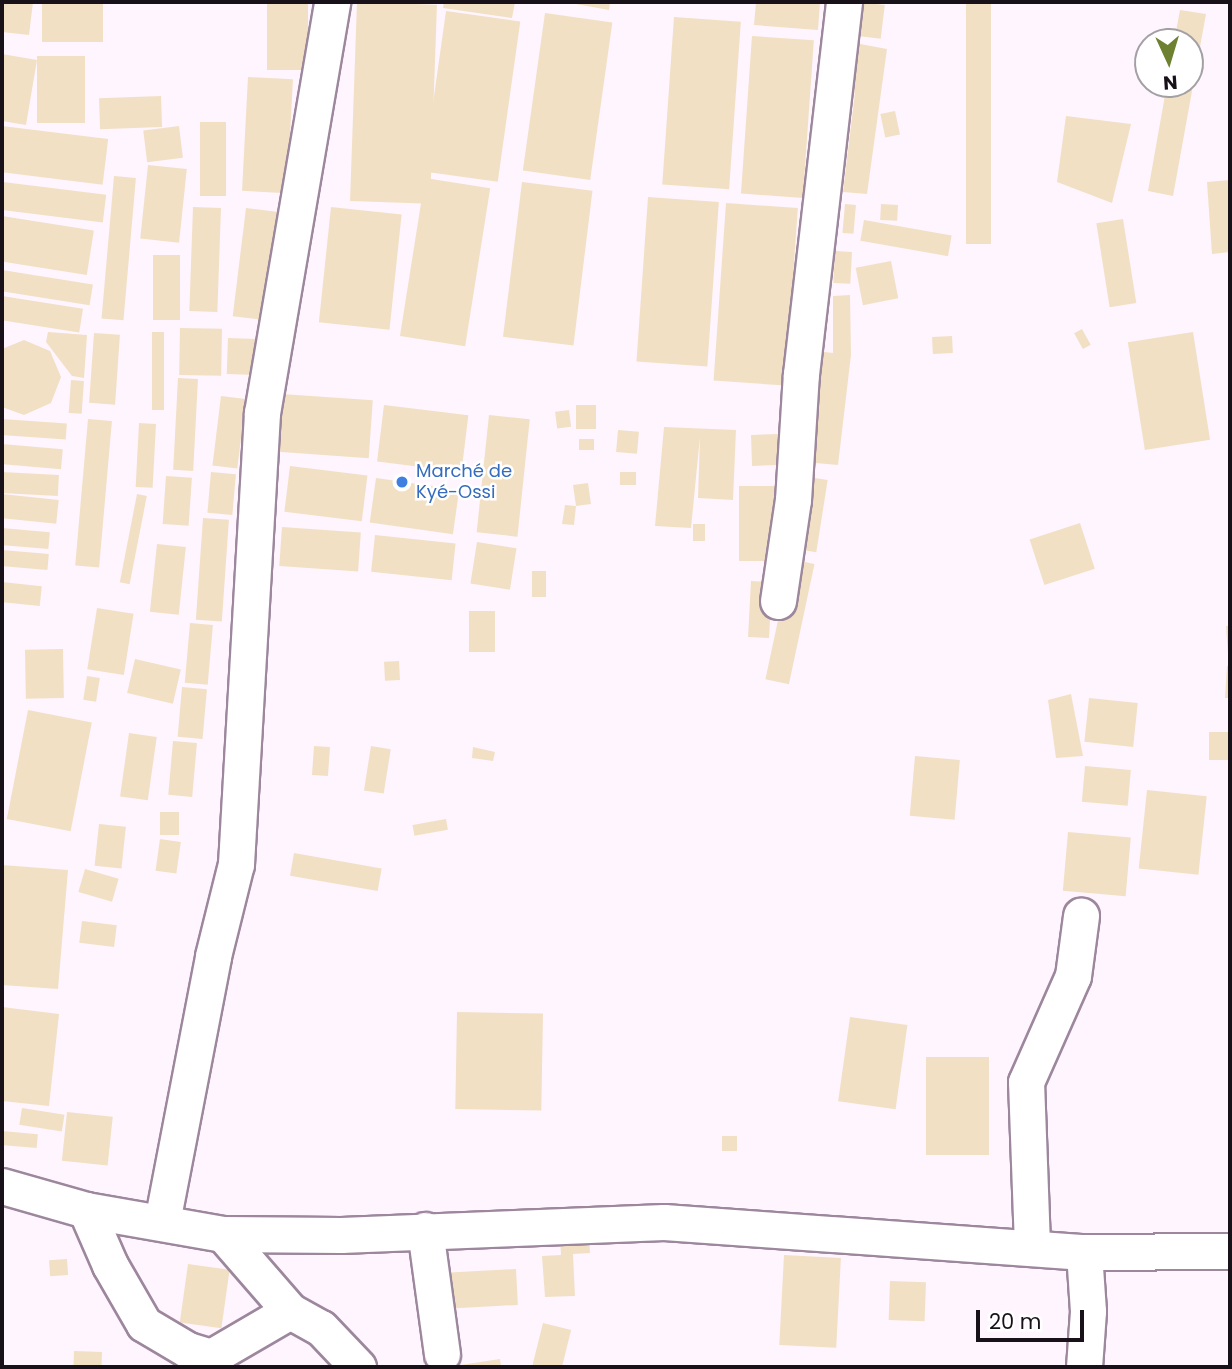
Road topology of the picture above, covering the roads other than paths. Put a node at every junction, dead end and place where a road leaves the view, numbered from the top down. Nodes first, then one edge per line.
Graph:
1 (332, 2) edge
2 (844, 2) edge
3 (778, 601) dead end
4 (1081, 916) dead end
5 (2, 1186) edge
6 (86, 1210) junction
7 (162, 1222) junction
8 (425, 1230) junction
9 (223, 1234) junction
10 (1032, 1245) junction
11 (1230, 1251) edge
12 (1084, 1252) junction
13 (290, 1311) junction
14 (442, 1354) dead end
15 (358, 1367) edge
16 (1084, 1367) edge

1 - 7 street
2 - 3 street
4 - 10 street
5 - 6 street
6 - 7 street
6 - 13 street
7 - 9 street
8 - 9 street
8 - 10 street
8 - 14 street
9 - 13 street
10 - 12 street
11 - 12 street
12 - 16 street
13 - 15 street

